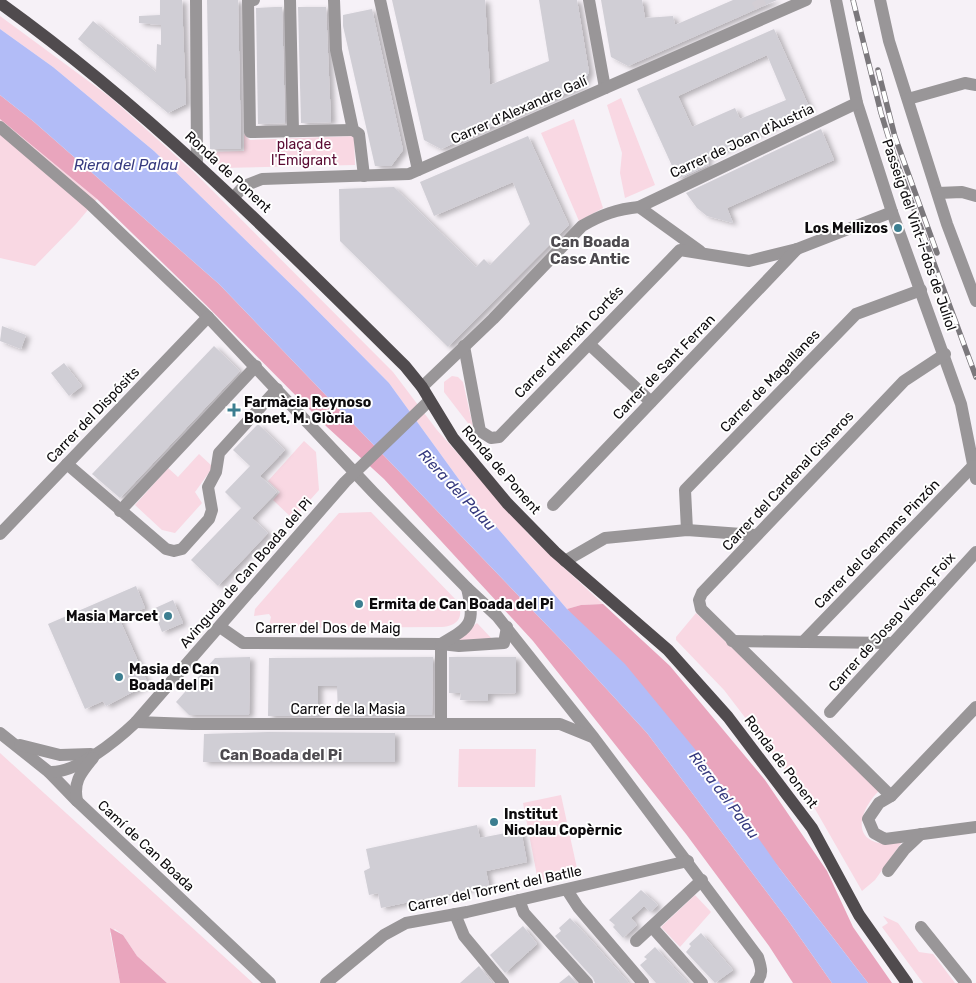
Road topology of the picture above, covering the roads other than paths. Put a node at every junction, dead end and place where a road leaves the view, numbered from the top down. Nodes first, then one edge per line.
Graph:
1 (196, 0) edge
2 (254, 0) edge
3 (290, 0) edge
4 (334, 0) edge
5 (380, 0) edge
6 (589, 0) edge
7 (806, 0) edge
8 (836, 0) edge
9 (880, 0) edge
10 (0, 3) edge
11 (976, 85) edge
12 (605, 88) junction
13 (908, 99) junction
14 (857, 103) junction
15 (0, 127) edge
16 (353, 130) junction
17 (293, 131) junction
18 (197, 164) junction
19 (418, 170) junction
20 (364, 176) junction
21 (938, 193) junction
22 (976, 196) edge
23 (234, 197) junction
24 (639, 207) junction
25 (892, 212) junction
26 (797, 249) junction
27 (702, 253) junction
28 (921, 290) junction
29 (976, 301) edge
30 (208, 317) junction
31 (589, 344) junction
32 (464, 346) junction
33 (945, 354) junction
34 (256, 366) junction
35 (422, 387) junction
36 (277, 389) junction
37 (429, 401) junction
38 (651, 402) junction
39 (67, 464) junction
40 (973, 466) junction
41 (355, 472) junction
42 (976, 479) edge
43 (552, 505) dead end
44 (120, 512) junction
45 (687, 530) junction
46 (0, 534) edge
47 (755, 535) junction
48 (976, 552) edge
49 (565, 561) junction
50 (467, 588) junction
51 (497, 616) junction
52 (470, 622) junction
53 (220, 627) junction
54 (507, 627) junction
55 (732, 641) junction
56 (803, 642) junction
57 (892, 643) junction
58 (441, 644) junction
59 (976, 707) edge
60 (573, 712) junction
61 (830, 712) dead end
62 (136, 722) junction
63 (441, 724) junction
64 (560, 724) junction
65 (0, 733) edge
66 (594, 738) junction
67 (17, 745) junction
68 (96, 754) junction
69 (60, 755) junction
70 (49, 772) junction
71 (891, 796) junction
72 (77, 802) junction
73 (976, 828) edge
74 (921, 834) junction
75 (688, 862) junction
76 (888, 871) dead end
77 (702, 880) junction
78 (566, 890) junction
79 (519, 900) junction
80 (455, 914) junction
81 (652, 927) junction
82 (921, 927) dead end
83 (636, 941) dead end
84 (270, 983) edge
85 (326, 983) edge
86 (503, 983) edge
87 (587, 983) edge
88 (643, 983) edge
89 (702, 983) edge
90 (756, 983) edge
91 (907, 983) edge
92 (966, 983) edge

1 - 18 street
2 - 17 street
3 - 17 street
4 - 16 street
5 - 19 street
6 - 12 street
7 - 12 street, Carrer d'Alexandre Galí
8 - 14 street, Passeig del Vint-i-dos de Juliol
9 - 13 street
10 - 18 main road, Ronda de Ponent
11 - 13 street
12 - 19 street, Carrer d'Alexandre Galí
13 - 21 street
14 - 24 street, Carrer de Joan d'Àustria
14 - 25 street, Passeig del Vint-i-dos de Juliol
15 - 30 street
16 - 17 street
16 - 20 street
18 - 23 main road, Ronda de Ponent
19 - 20 street, Carrer d'Alexandre Galí
20 - 23 street, Carrer d'Alexandre Galí
21 - 22 street
21 - 29 street
23 - 35 main road, Ronda de Ponent
24 - 27 street
24 - 32 street, Carrer de Joan d'Àustria
25 - 26 street, Carrer d'Hernán Cortés
25 - 28 street, Passeig del Vint-i-dos de Juliol
26 - 27 street, Carrer d'Hernán Cortés
26 - 38 street, Carrer de Sant Ferran
27 - 31 street, Carrer d'Hernán Cortés
28 - 33 street, Passeig del Vint-i-dos de Juliol
28 - 45 street, Carrer de Magallanes
30 - 34 street
30 - 39 street, Carrer del Dispósits
31 - 32 street, Carrer d'Hernán Cortés
31 - 38 street
32 - 35 street, Carrer de Joan d'Àustria
33 - 40 street, Passeig del Vint-i-dos de Juliol
33 - 47 street, Carrer del Cardenal Cisneros
34 - 36 street
34 - 44 street
35 - 37 main road, Ronda de Ponent
36 - 41 street
36 - 44 street
37 - 41 street
37 - 49 main road, Ronda de Ponent
38 - 43 street, Carrer de Sant Ferran
39 - 44 street
39 - 46 street, Carrer del Dispósits
40 - 42 street, Passeig del Vint-i-dos de Juliol
40 - 56 street, Carrer del Germans Pinzón
41 - 50 street
41 - 53 street, Avinguda de Can Boada del Pi
45 - 47 street
45 - 49 street
47 - 55 street, Carrer del Cardenal Cisneros
48 - 57 street, Carrer de Josep Vicenç Foix
49 - 91 main road, Ronda de Ponent
50 - 51 street
50 - 52 street
51 - 52 street
51 - 54 street
52 - 58 street
53 - 58 street, Carrer del Dos de Maig
53 - 62 street, Avinguda de Can Boada del Pi
54 - 58 street, Carrer del Dos de Maig
54 - 60 street
55 - 56 street
55 - 71 street
56 - 57 street
57 - 61 street, Carrer de Josep Vicenç Foix
58 - 63 street
59 - 71 street
60 - 64 street
60 - 66 street
62 - 63 street, Carrer de la Masia
62 - 68 street, Avinguda de Can Boada del Pi
63 - 64 street, Carrer de la Masia
64 - 66 street, Carrer de la Masia
65 - 67 street, Camí de Can Boada
66 - 75 street
67 - 69 street
67 - 70 street, Camí de Can Boada
68 - 69 street
68 - 70 street
68 - 72 street
69 - 70 street
70 - 72 street, Camí de Can Boada
71 - 74 street
72 - 84 street, Camí de Can Boada
73 - 74 street
74 - 76 street
75 - 77 street
75 - 78 street, Carrer del Torrent del Batlle
77 - 81 street
77 - 90 street
78 - 79 street, Carrer del Torrent del Batlle
78 - 88 street
79 - 80 street, Carrer del Torrent del Batlle
79 - 87 street
80 - 85 street, Carrer del Torrent del Batlle
80 - 86 street
81 - 83 street
81 - 89 street
82 - 92 street

